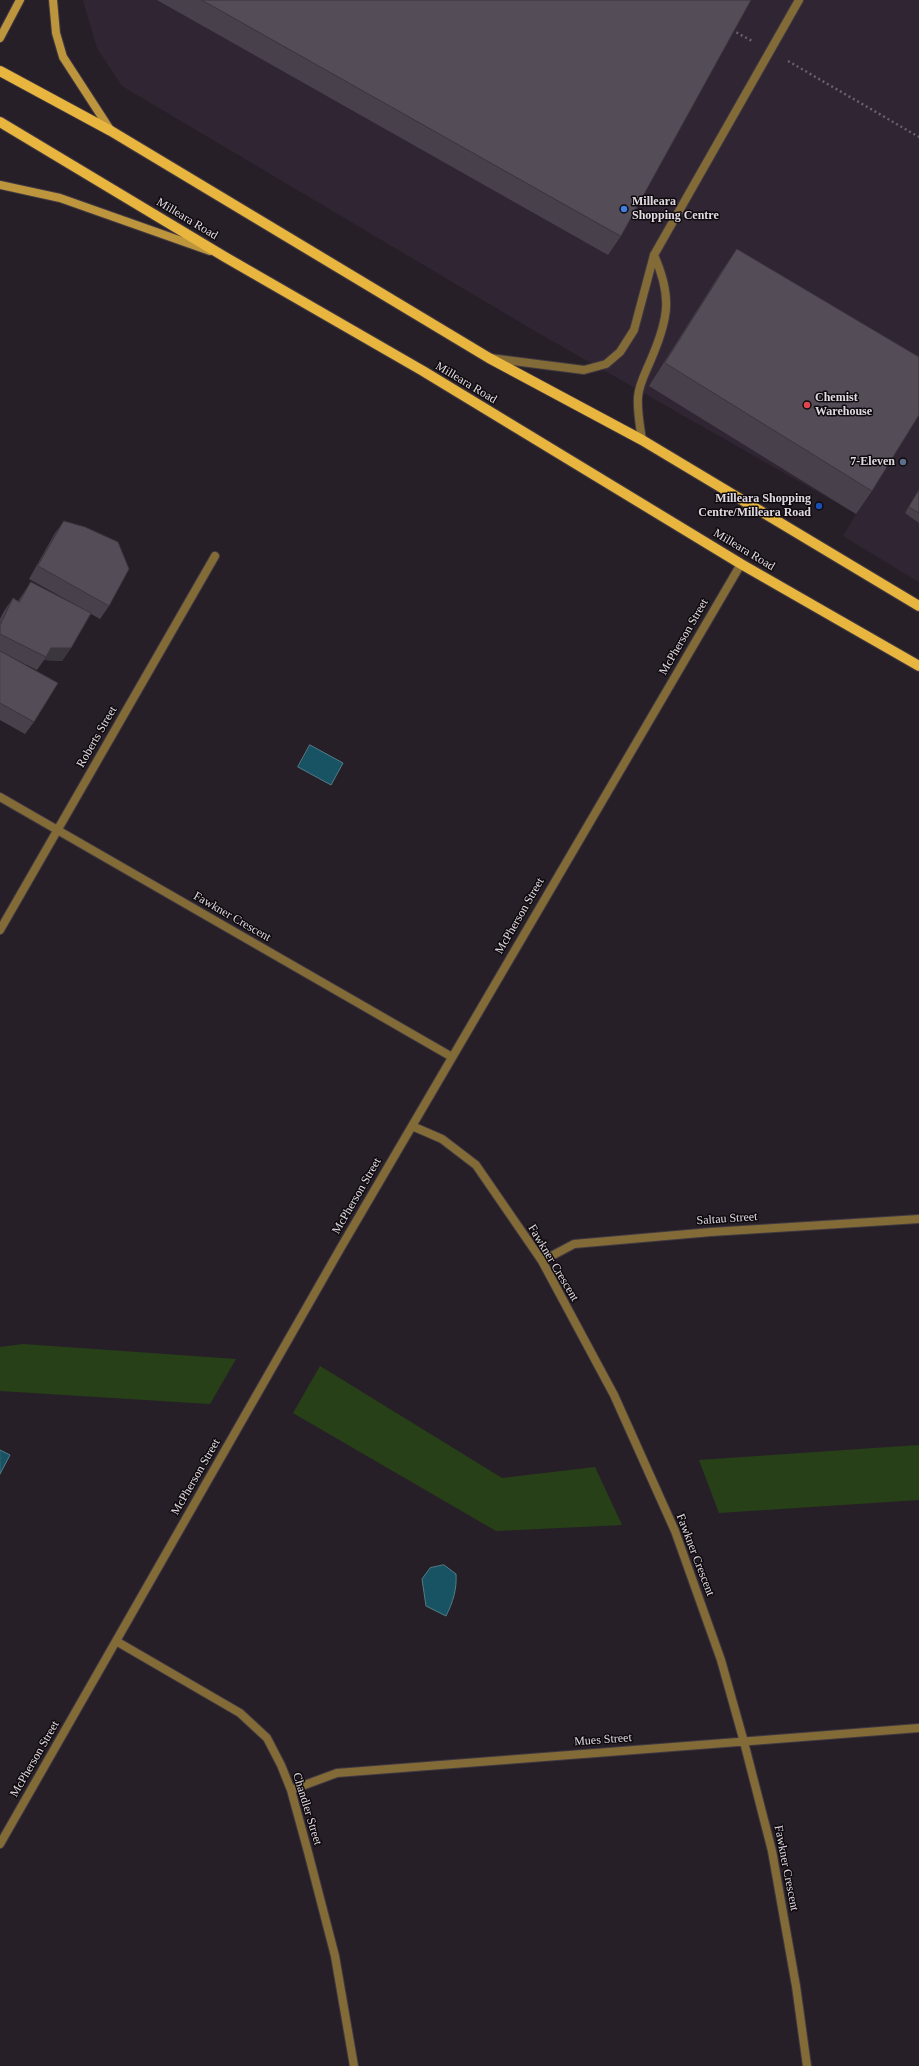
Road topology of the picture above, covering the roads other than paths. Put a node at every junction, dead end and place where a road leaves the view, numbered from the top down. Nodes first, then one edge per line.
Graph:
1 (20, 0) edge
2 (53, 0) edge
3 (799, 0) edge
4 (0, 38) edge
5 (0, 71) edge
6 (0, 122) edge
7 (111, 131) junction
8 (0, 185) edge
9 (654, 255) junction
10 (225, 257) junction
11 (489, 358) junction
12 (642, 440) junction
13 (215, 556) dead end
14 (741, 564) junction
15 (919, 606) edge
16 (919, 666) edge
17 (0, 798) edge
18 (57, 830) junction
19 (0, 930) edge
20 (452, 1057) junction
21 (412, 1126) junction
22 (919, 1219) edge
23 (542, 1261) junction
24 (116, 1641) junction
25 (919, 1728) edge
26 (744, 1742) junction
27 (291, 1790) junction
28 (0, 1844) edge
29 (354, 2066) edge
30 (807, 2066) edge

1 - 4 main road
2 - 7 main road
3 - 9 street
5 - 7 main road
6 - 10 main road, Milleara Road
7 - 11 main road
8 - 10 main road
9 - 11 street
9 - 12 street
10 - 14 main road, Milleara Road
11 - 12 main road
12 - 15 main road
13 - 18 street, Roberts Street
14 - 16 main road, Milleara Road
14 - 20 street, McPherson Street
17 - 18 street, Fawkner Crescent
18 - 19 street, Roberts Street
18 - 20 street, Fawkner Crescent
20 - 21 street, McPherson Street
21 - 23 street, Fawkner Crescent
21 - 24 street, McPherson Street
22 - 23 street, Saltau Street
23 - 26 street, Fawkner Crescent
24 - 27 street, Chandler Street
24 - 28 street, McPherson Street
25 - 26 street, Mues Street
26 - 27 street, Mues Street
26 - 30 street, Fawkner Crescent
27 - 29 street, Chandler Street

